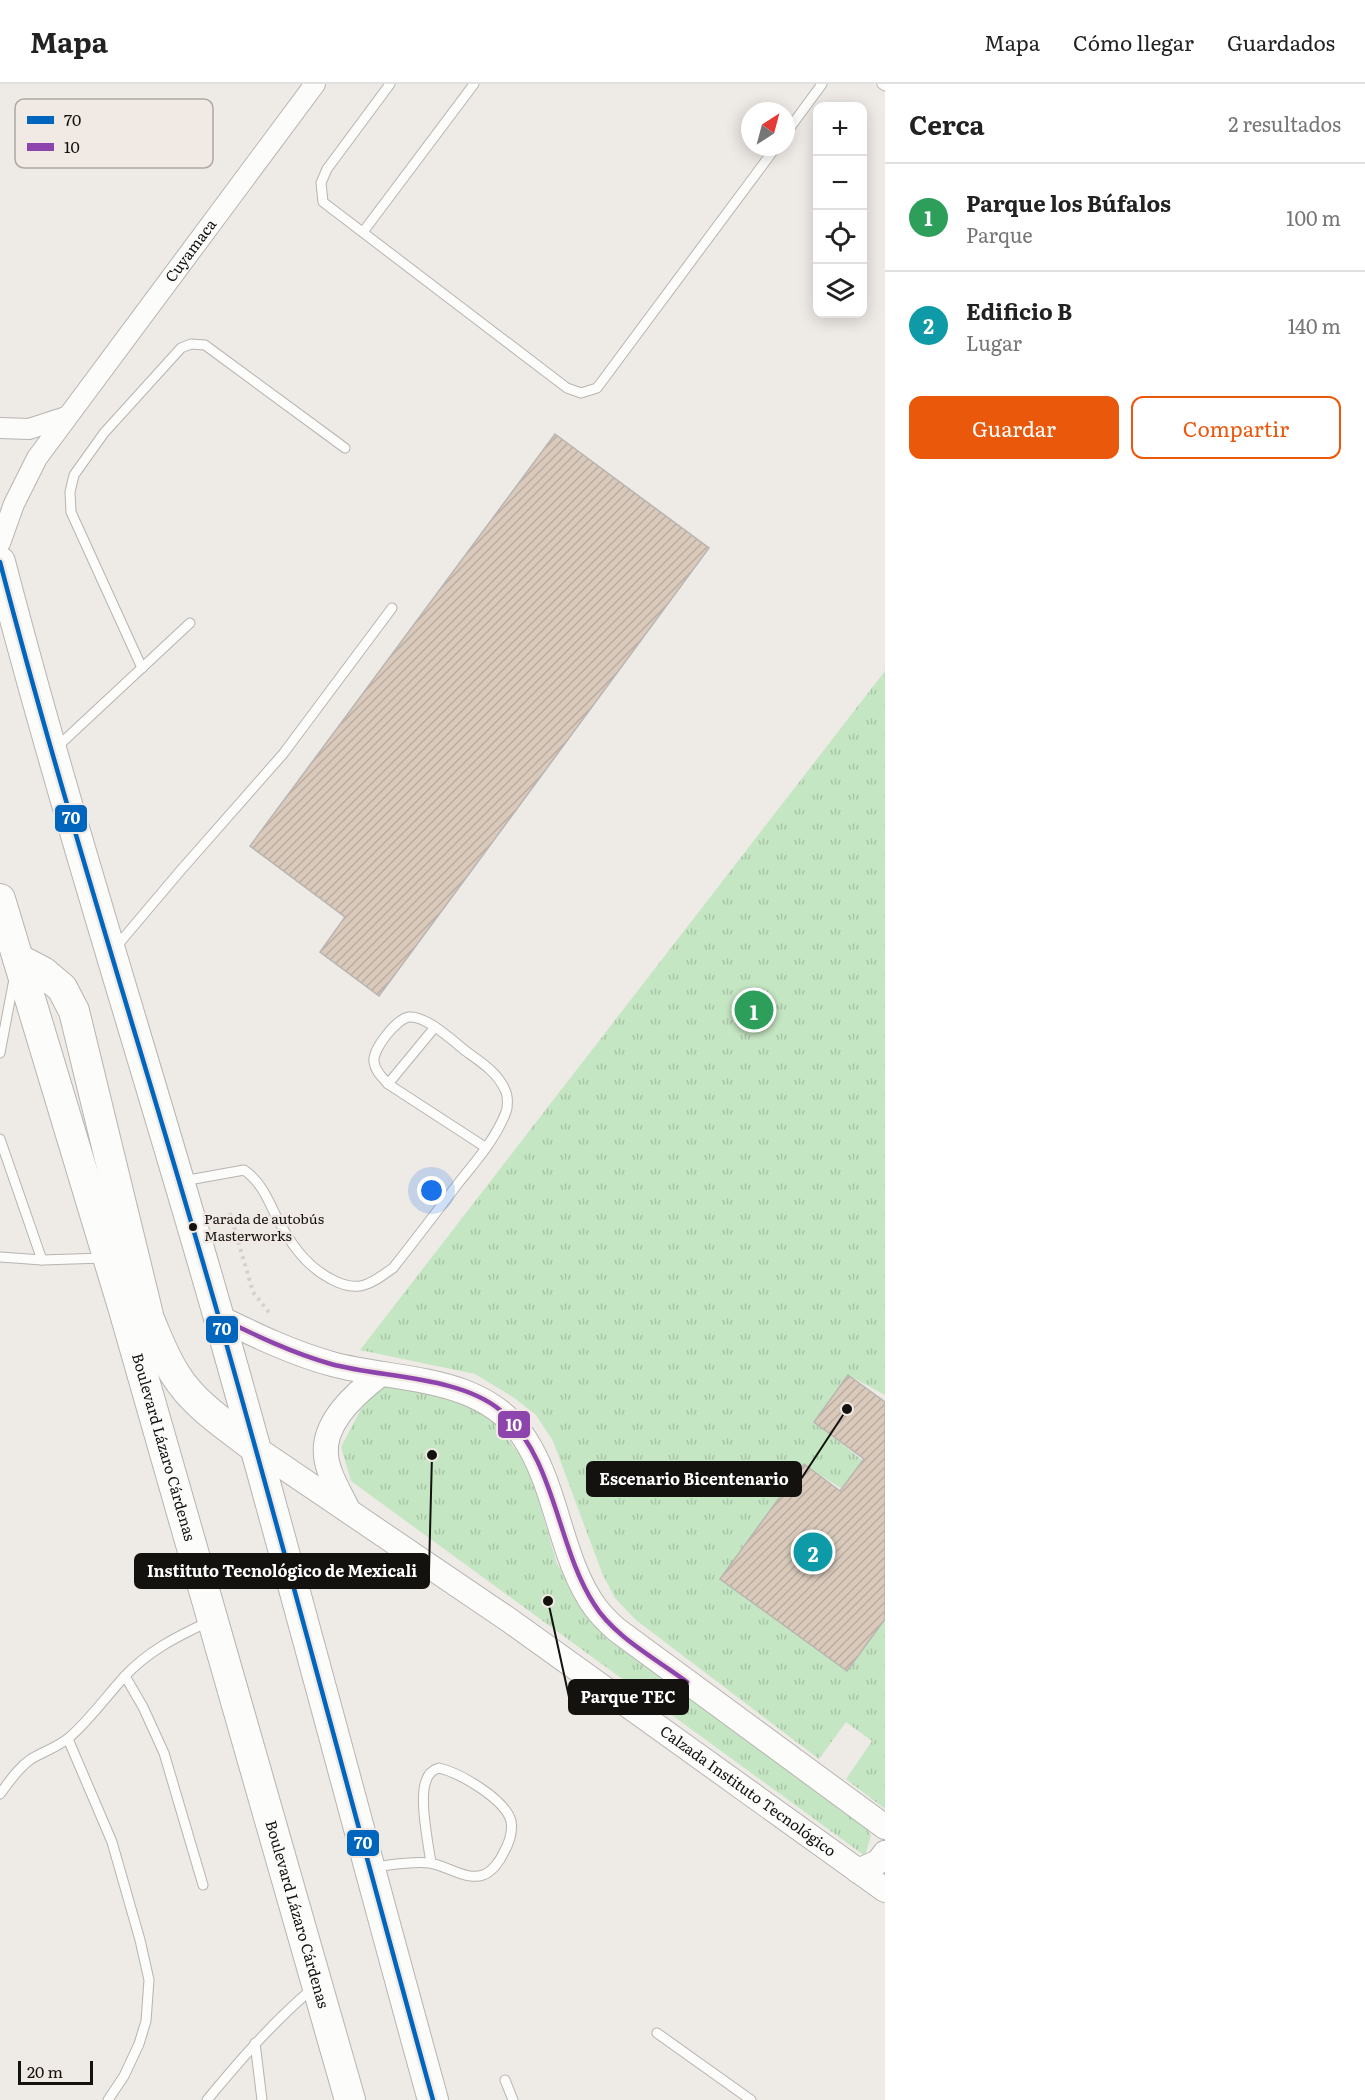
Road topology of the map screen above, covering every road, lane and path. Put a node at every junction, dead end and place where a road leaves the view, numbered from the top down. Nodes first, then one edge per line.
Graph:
1 (315, 84) edge
2 (390, 84) edge
3 (474, 84) edge
4 (822, 84) edge
5 (795, 121) edge
6 (769, 156) edge
7 (363, 231) junction
8 (66, 417) junction
9 (0, 429) edge
10 (345, 448) dead end
11 (0, 543) edge
12 (0, 562) edge
13 (392, 608) dead end
14 (190, 623) dead end
15 (142, 668) junction
16 (52, 752) junction
17 (0, 899) edge
18 (110, 955) junction
19 (18, 959) junction
20 (435, 1027) junction
21 (0, 1052) edge
22 (388, 1084) junction
23 (0, 1139) edge
24 (485, 1147) junction
25 (178, 1182) junction
26 (0, 1257) edge
27 (109, 1258) junction
28 (42, 1260) junction
29 (218, 1317) junction
30 (381, 1374) junction
31 (254, 1447) junction
32 (348, 1510) junction
33 (213, 1620) junction
34 (125, 1676) junction
35 (68, 1739) junction
36 (0, 1794) edge
37 (885, 1827) edge
38 (885, 1854) edge
39 (431, 1863) junction
40 (369, 1868) junction
41 (858, 1871) junction
42 (202, 1885) dead end
43 (885, 1890) edge
44 (317, 1985) junction
45 (657, 2033) dead end
46 (255, 2043) junction
47 (505, 2080) dead end
48 (108, 2100) edge
49 (207, 2100) edge
50 (262, 2100) edge
51 (350, 2100) edge
52 (434, 2100) edge
53 (513, 2100) edge
54 (751, 2100) edge

1 - 8 street, Cuyamaca
2 - 7 lane
3 - 7 lane
4 - 5 lane
6 - 7 lane
8 - 9 street
8 - 11 street, Cuyamaca
10 - 15 lane
12 - 16 main road
13 - 18 lane
14 - 15 lane
15 - 16 lane
16 - 18 main road
17 - 19 main road, Boulevard Lázaro Cárdenas
18 - 25 main road
19 - 21 lane
19 - 27 main road, Boulevard Lázaro Cárdenas
19 - 31 main road
20 - 22 lane
20 - 22 lane
20 - 24 lane
22 - 24 lane
23 - 28 lane
24 - 25 lane
25 - 29 main road
26 - 28 lane
27 - 28 lane
27 - 33 main road, Boulevard Lázaro Cárdenas
29 - 30 street
29 - 31 main road
30 - 32 street
30 - 37 street
31 - 32 street, Calzada Instituto Tecnológico
31 - 40 main road
32 - 41 street, Calzada Instituto Tecnológico
33 - 34 lane
33 - 44 main road, Boulevard Lázaro Cárdenas
34 - 35 lane
34 - 42 lane
35 - 36 lane
35 - 48 lane
38 - 41 street
39 - 39 lane
39 - 40 lane
40 - 52 main road
41 - 43 street, Calzada Instituto Tecnológico
44 - 46 lane
44 - 51 main road, Boulevard Lázaro Cárdenas
45 - 54 lane
46 - 49 lane
46 - 50 lane
47 - 53 lane

